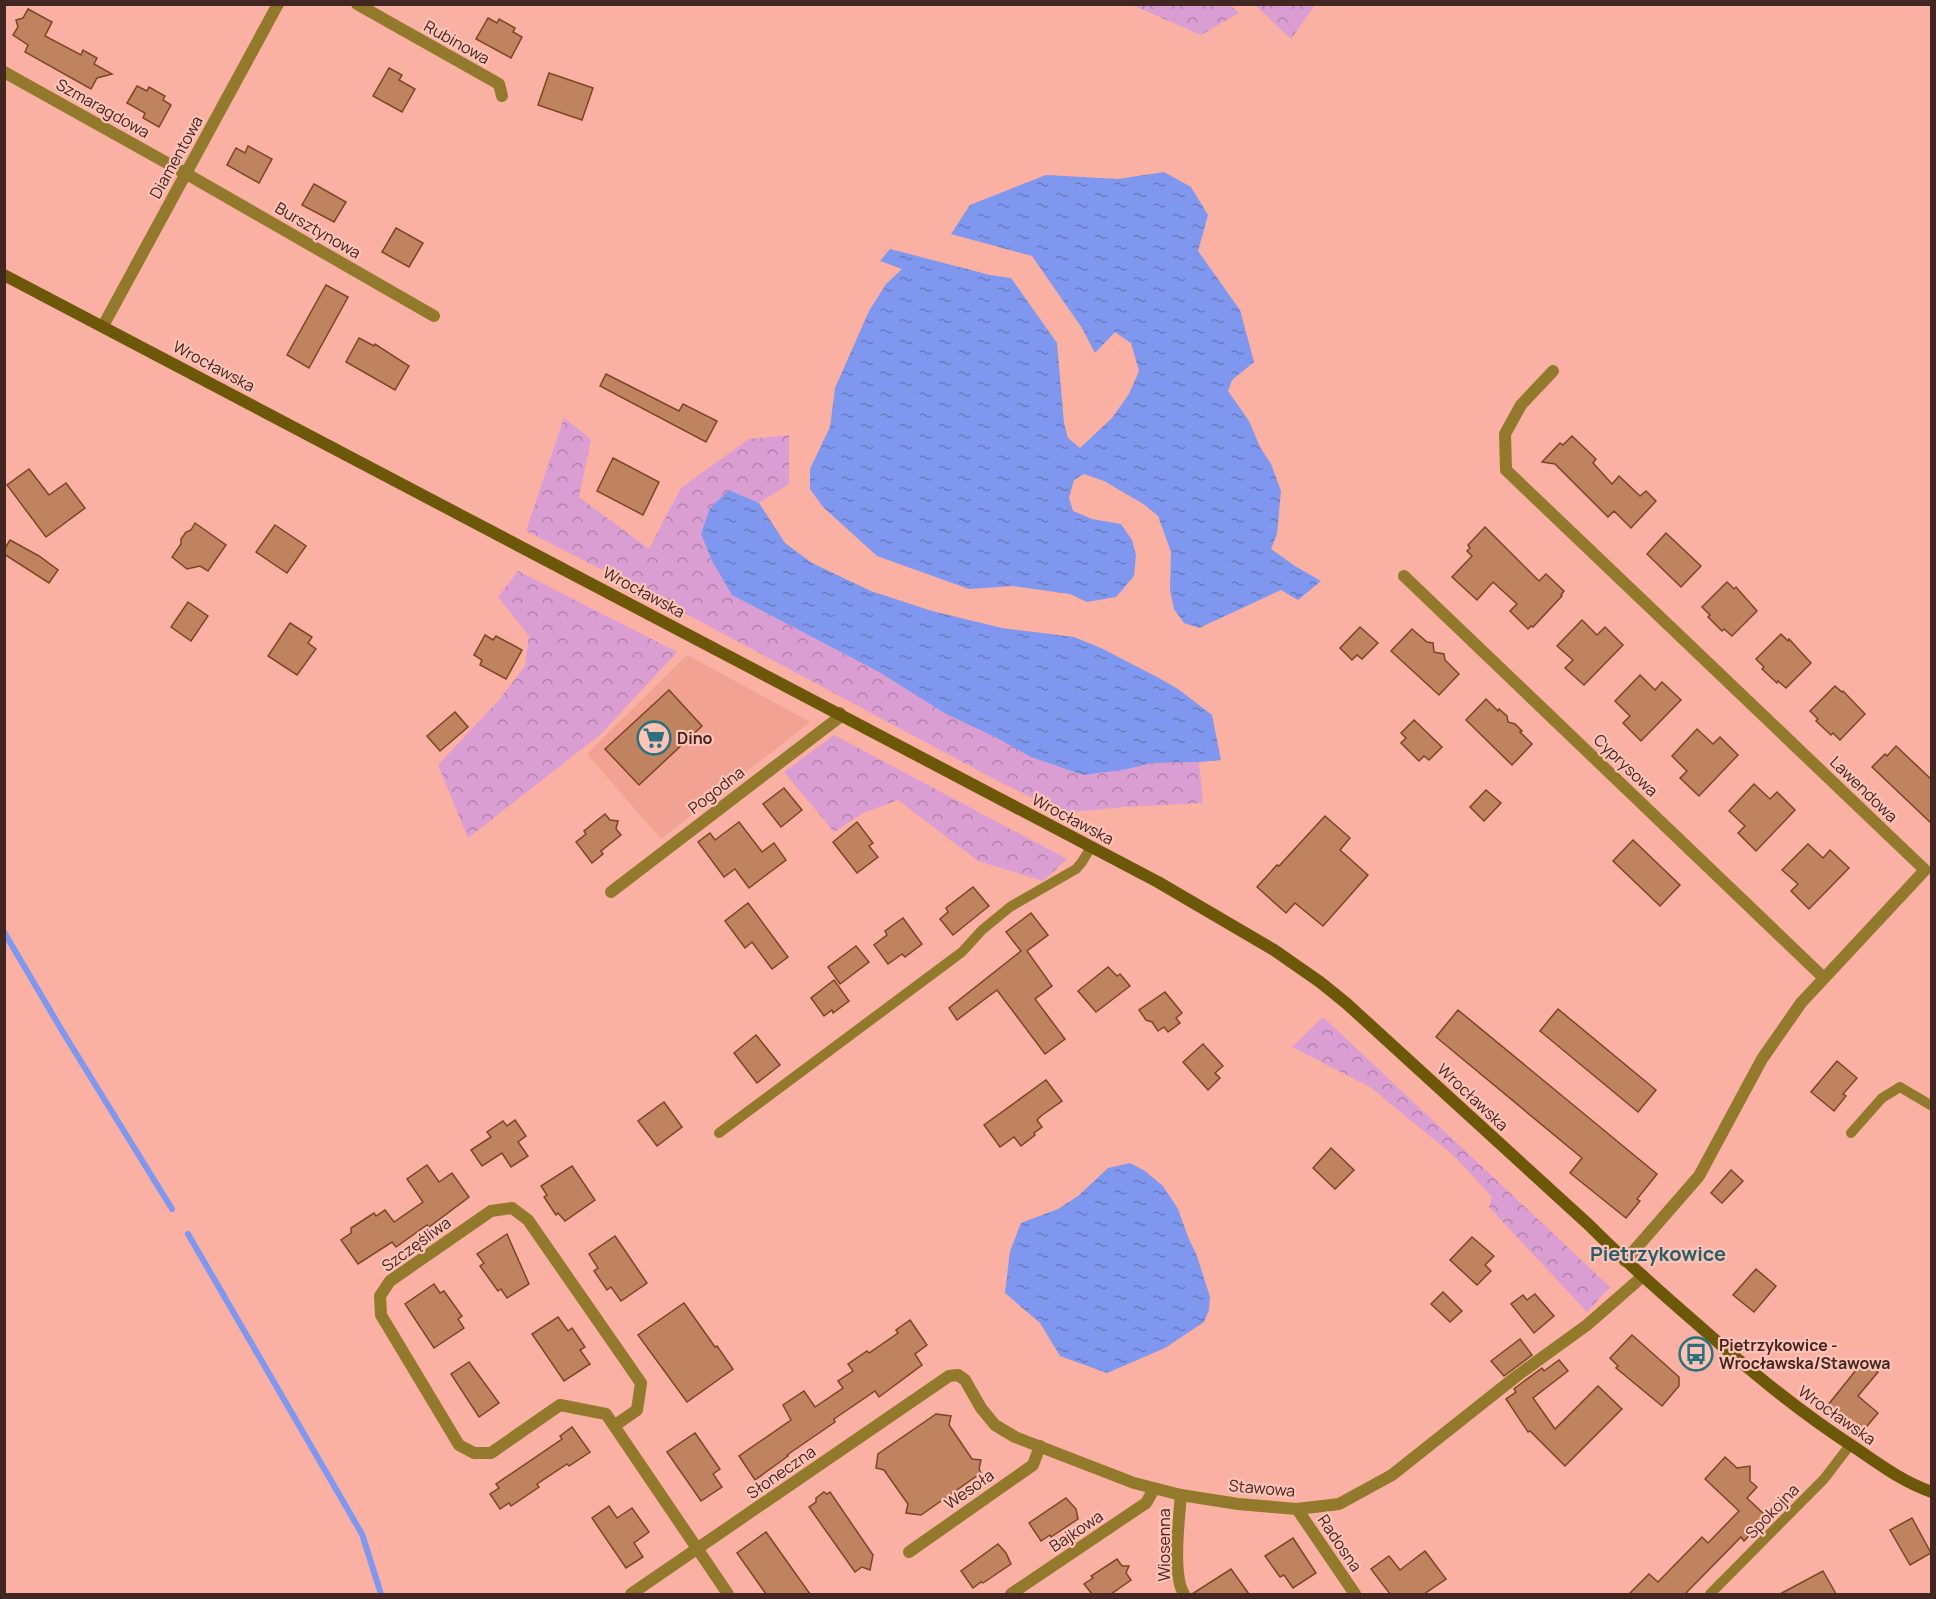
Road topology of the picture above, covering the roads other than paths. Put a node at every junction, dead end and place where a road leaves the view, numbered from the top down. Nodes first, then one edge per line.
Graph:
1 (278, 4) edge
2 (357, 4) edge
3 (4, 72) edge
4 (502, 96) dead end
5 (185, 173) junction
6 (4, 274) edge
7 (434, 316) dead end
8 (101, 325) junction
9 (1553, 371) dead end
10 (1404, 576) dead end
11 (840, 713) junction
12 (1091, 847) junction
13 (611, 892) dead end
14 (1824, 978) junction
15 (1932, 1106) edge
16 (719, 1133) dead end
17 (1851, 1133) dead end
18 (1625, 1261) junction
19 (1643, 1276) junction
20 (949, 1376) joint
21 (614, 1426) junction
22 (1850, 1445) junction
23 (1040, 1446) junction
24 (1154, 1489) junction
25 (1932, 1492) edge
26 (1181, 1495) junction
27 (1298, 1509) junction
28 (697, 1549) junction
29 (909, 1552) dead end
30 (631, 1594) edge
31 (728, 1594) edge
32 (1011, 1594) edge
33 (1184, 1594) edge
34 (1355, 1594) edge
35 (1710, 1594) edge

1 - 5 street, Diamentowa
2 - 4 street, Rubinowa
3 - 5 street, Szmaragdowa
5 - 7 street, Bursztynowa
5 - 8 street, Diamentowa
6 - 8 main road, Wrocławska
8 - 11 main road, Wrocławska
9 - 14 street, Lawendowa
10 - 14 street, Cyprysowa
11 - 12 main road, Wrocławska
11 - 13 street, Pogodna
12 - 16 lane
12 - 18 main road, Wrocławska
14 - 18 street, Lawendowa
15 - 17 lane
18 - 19 main road, Wrocławska
19 - 22 main road, Wrocławska
19 - 27 street, Stawowa
20 - 23 street, Stawowa
20 - 28 street, Słoneczna
21 - 21 street, Szczęśliwa
21 - 28 street, Szczęśliwa
22 - 25 main road, Wrocławska
22 - 35 lane, Spokojna
23 - 24 street, Stawowa
23 - 29 street, Wesoła
24 - 26 street, Stawowa
24 - 32 street, Bajkowa
26 - 27 street, Stawowa
26 - 33 street, Wiosenna
27 - 34 street, Radosna
28 - 30 street, Słoneczna
28 - 31 street, Szczęśliwa

